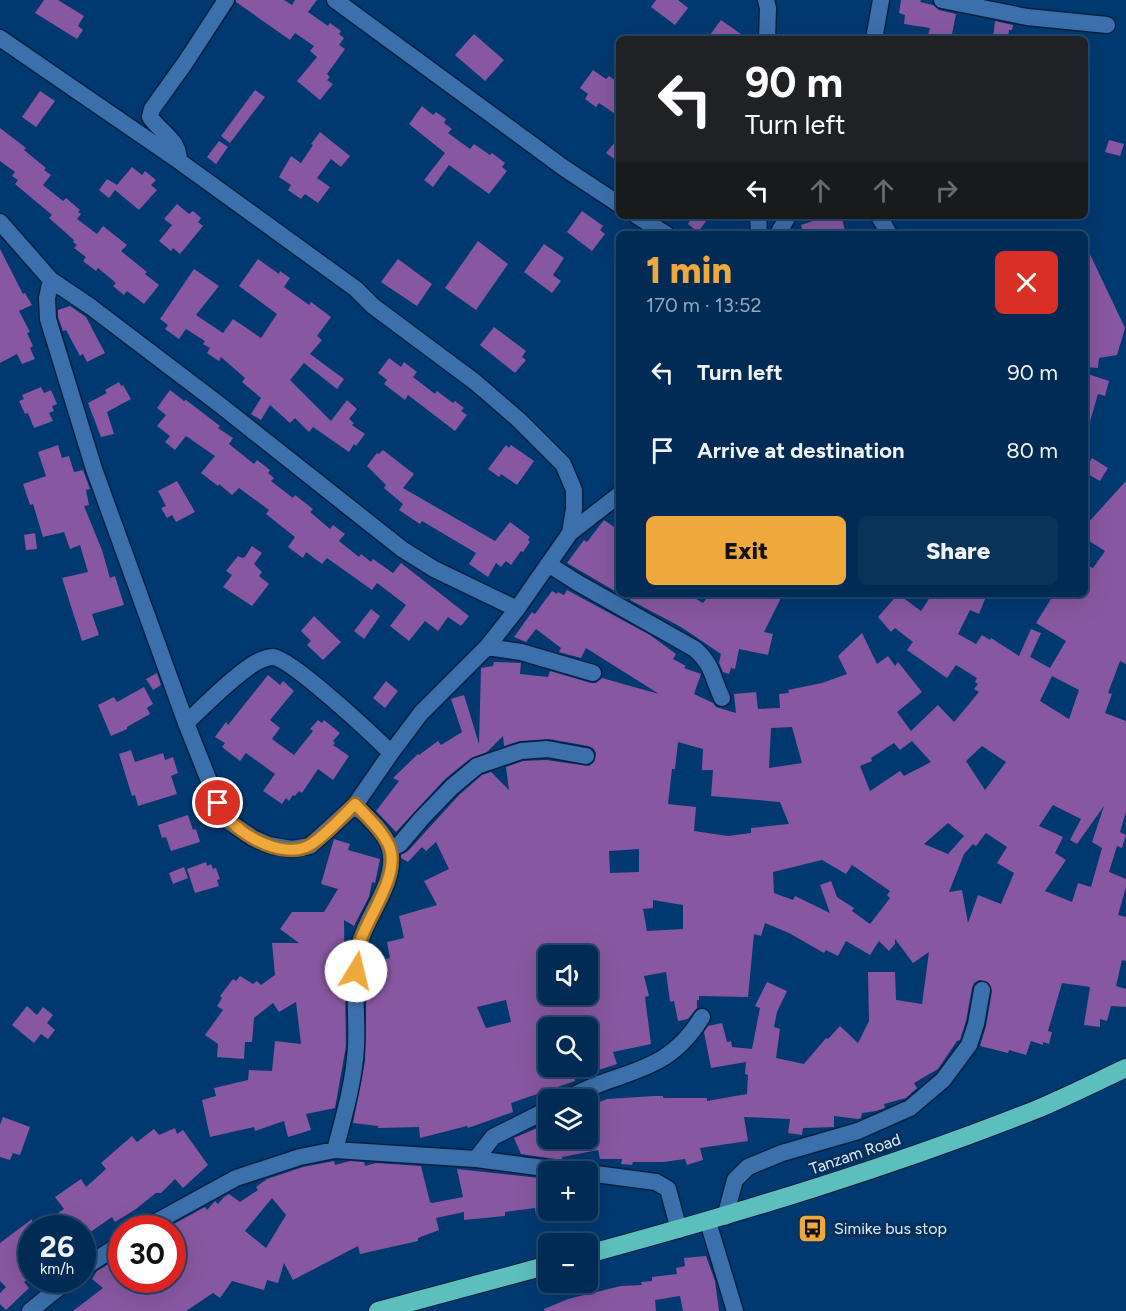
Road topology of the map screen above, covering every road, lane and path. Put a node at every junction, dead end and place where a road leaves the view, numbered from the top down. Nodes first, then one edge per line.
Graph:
1 (226, 0) edge
2 (335, 0) edge
3 (766, 0) edge
4 (881, 0) edge
5 (942, 0) edge
6 (1107, 25) dead end
7 (767, 36) edge
8 (875, 36) edge
9 (0, 38) edge
10 (179, 160) junction
11 (616, 202) edge
12 (642, 219) edge
13 (0, 222) edge
14 (661, 231) edge
15 (51, 280) junction
16 (616, 497) edge
17 (570, 533) junction
18 (548, 564) junction
19 (517, 609) junction
20 (487, 647) junction
21 (593, 672) dead end
22 (722, 698) dead end
23 (186, 723) junction
24 (391, 753) junction
25 (586, 756) dead end
26 (355, 804) junction
27 (390, 849) junction
28 (982, 990) dead end
29 (702, 1017) dead end
30 (1126, 1068) edge
31 (584, 1089) edge
32 (538, 1114) edge
33 (335, 1150) junction
34 (476, 1159) junction
35 (538, 1167) edge
36 (598, 1174) edge
37 (169, 1215) edge
38 (717, 1219) junction
39 (679, 1230) junction
40 (598, 1251) edge
41 (538, 1268) edge
42 (52, 1293) edge
43 (30, 1311) edge
44 (378, 1311) edge
45 (735, 1311) edge

1 - 10 street
2 - 11 street
3 - 7 street
4 - 8 street
5 - 6 street
9 - 10 street
10 - 17 street
12 - 14 street
13 - 15 street
15 - 19 street
15 - 23 street
16 - 17 street
17 - 18 street
18 - 19 street
18 - 22 street
19 - 20 street
20 - 21 street
20 - 24 street
23 - 24 street
23 - 26 street
24 - 26 street
25 - 27 street
26 - 27 street
27 - 33 street
28 - 38 street
29 - 31 street
30 - 38 highway, Tanzam Road
32 - 34 street
33 - 34 street
33 - 37 street
34 - 35 street
36 - 39 street
38 - 39 highway, Tanzam Road
38 - 45 street
39 - 40 highway, Tanzam Road
41 - 44 highway
42 - 43 street

